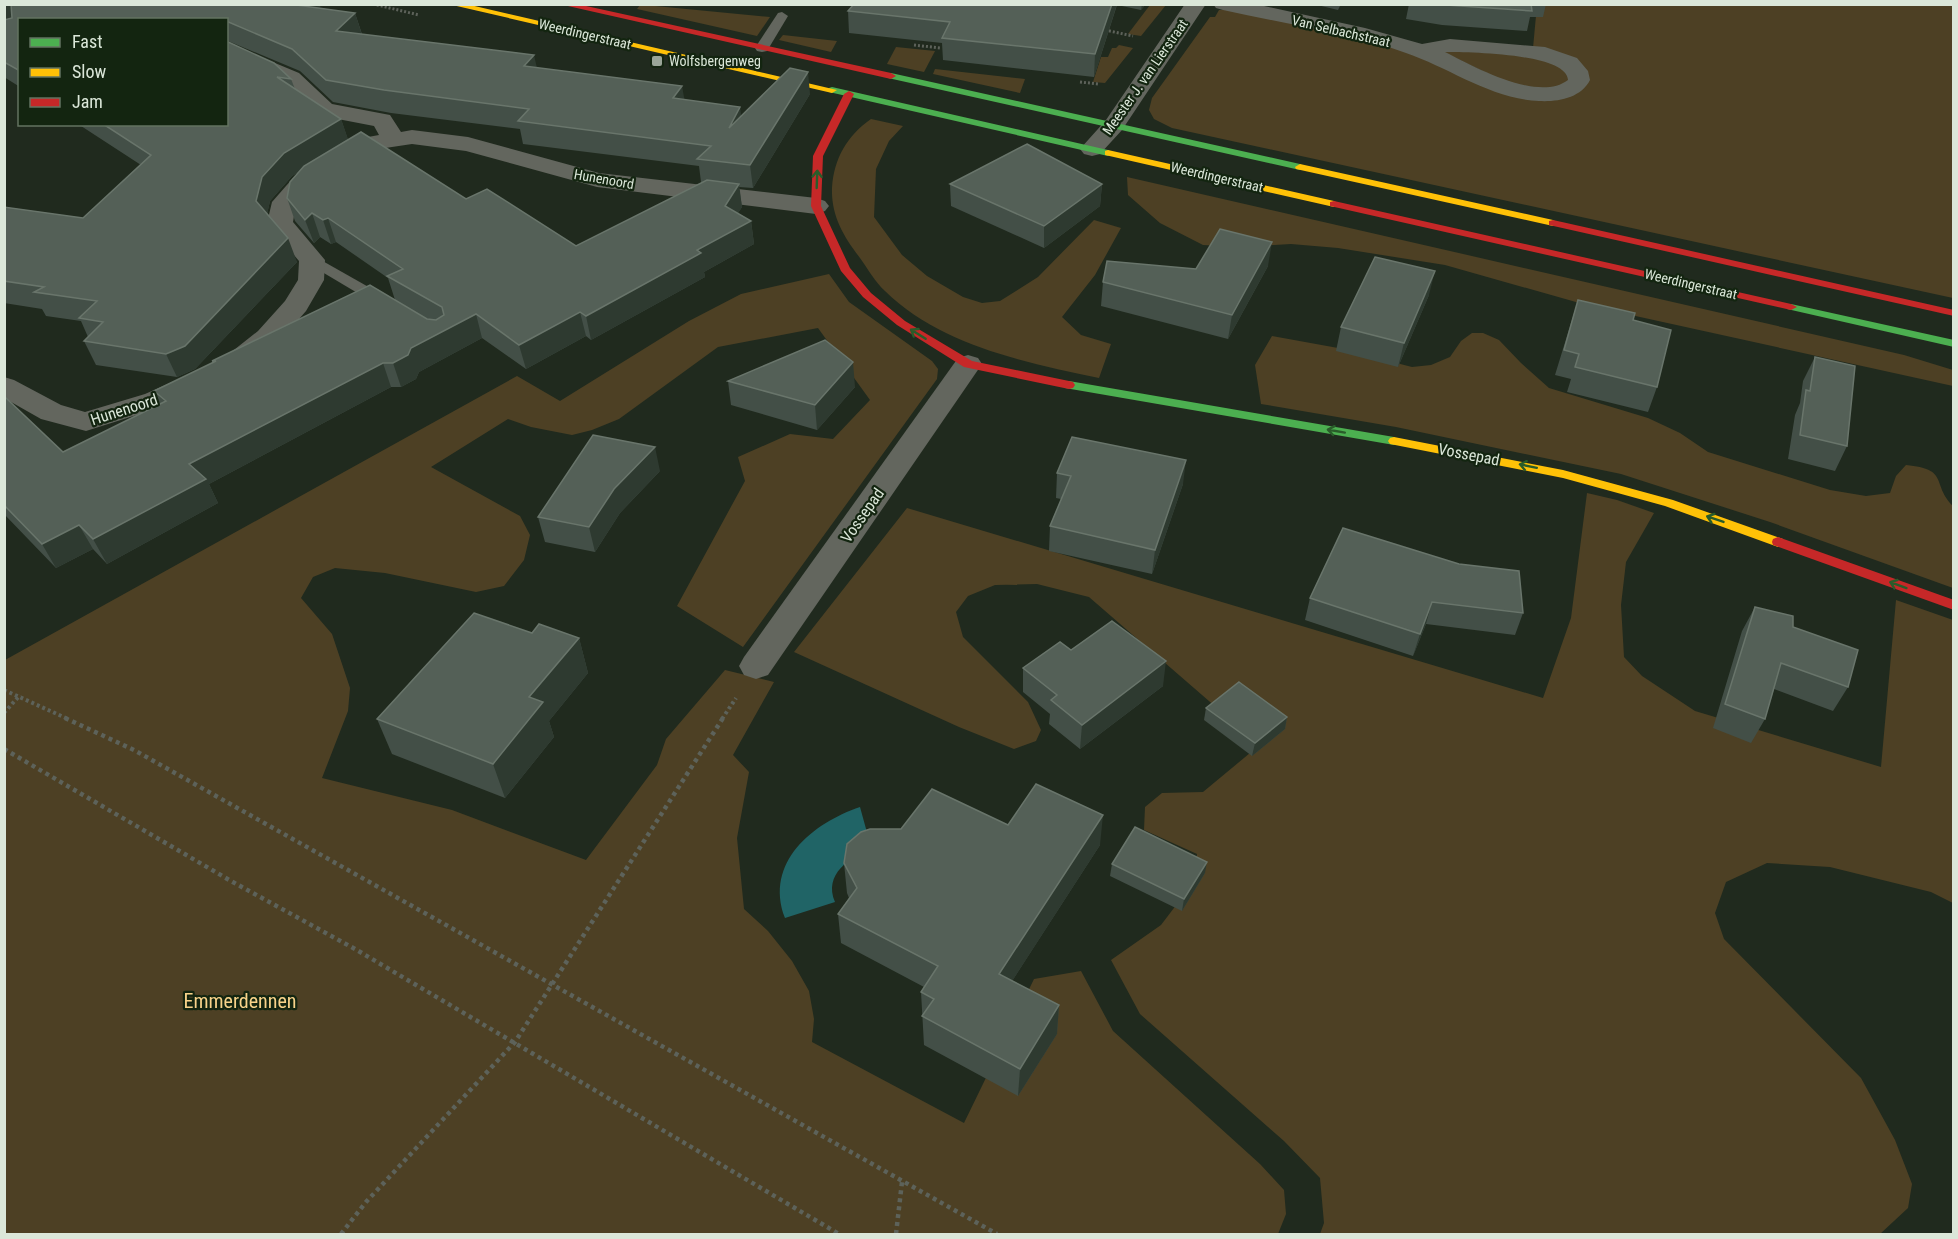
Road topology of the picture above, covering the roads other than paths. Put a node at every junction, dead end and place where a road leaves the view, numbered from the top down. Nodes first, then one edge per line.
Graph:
1 (452, 4) edge
2 (563, 4) edge
3 (1196, 4) edge
4 (1224, 4) edge
5 (485, 8) edge
6 (782, 16) dead end
7 (762, 48) junction
8 (229, 50) edge
9 (1423, 50) junction
10 (849, 94) junction
11 (1114, 125) junction
12 (394, 140) junction
13 (1092, 148) junction
14 (816, 206) junction
15 (312, 260) junction
16 (394, 307) edge
17 (1953, 314) edge
18 (301, 323) edge
19 (268, 337) junction
20 (1953, 344) edge
21 (968, 364) junction
22 (4, 386) edge
23 (1953, 605) edge
24 (756, 666) road end

1 - 5 street, Weerdingerstraat
2 - 7 street, Weerdingerstraat
3 - 11 street, Meester J. van Lierstraat
4 - 9 street, Van Selbachstraat
5 - 10 street, Weerdingerstraat
6 - 7 lane
7 - 11 street, Weerdingerstraat
8 - 12 street
9 - 9 street, Van Selbachstraat
10 - 13 street, Weerdingerstraat
14 -> 10 street, Vossepad
11 - 13 street, Meester J. van Lierstraat
11 - 17 street, Weerdingerstraat
12 - 14 street, Hunenoord
12 - 15 street, Hunenoord
13 - 20 street, Weerdingerstraat
21 -> 14 street, Vossepad
15 - 16 lane
15 - 19 street, Hunenoord
18 - 19 lane
19 - 22 street, Hunenoord
23 -> 21 street, Vossepad
21 - 24 street, Vossepad

